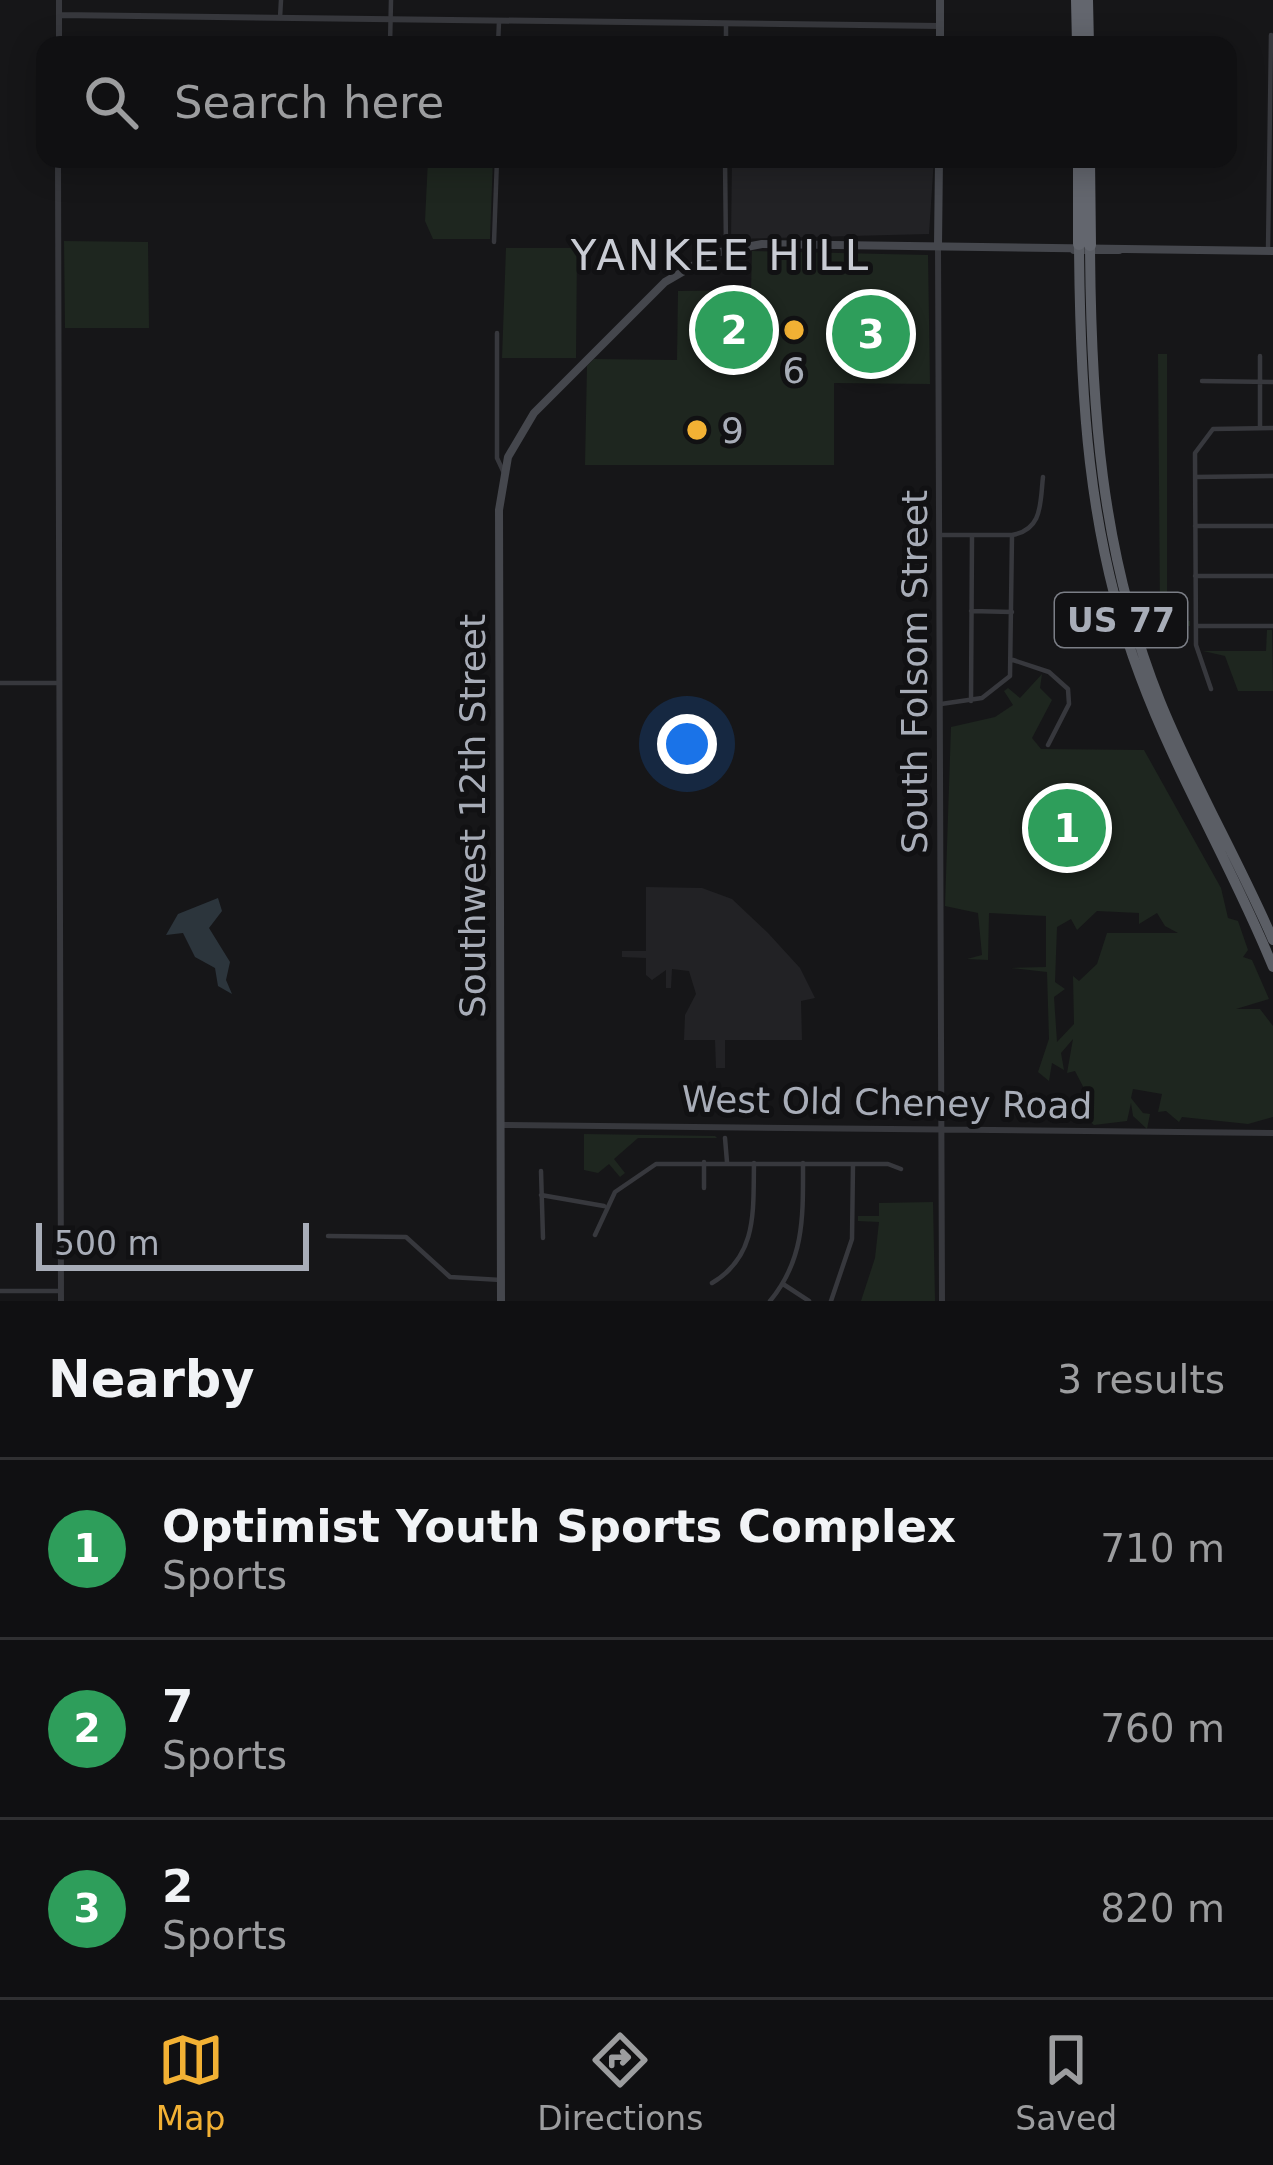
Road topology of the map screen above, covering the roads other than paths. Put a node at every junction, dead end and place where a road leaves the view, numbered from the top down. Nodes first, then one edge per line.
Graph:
1 (59, 0) edge
2 (280, 0) edge
3 (391, 0) edge
4 (940, 0) edge
5 (1077, 0) edge
6 (1087, 0) edge
7 (59, 15) junction
8 (280, 19) junction
9 (391, 20) junction
10 (499, 22) junction
11 (726, 24) junction
12 (940, 26) junction
13 (1271, 34) edge
14 (59, 36) edge
15 (390, 36) edge
16 (498, 36) edge
17 (725, 36) edge
18 (940, 36) edge
19 (1078, 36) edge
20 (1088, 36) edge
21 (58, 168) edge
22 (497, 168) edge
23 (725, 168) edge
24 (939, 168) edge
25 (1080, 168) edge
26 (1088, 168) edge
27 (494, 242) dead end
28 (938, 244) junction
29 (1084, 247) junction
30 (726, 249) junction
31 (1270, 251) edge
32 (497, 333) dead end
33 (1260, 356) dead end
34 (1202, 381) dead end
35 (1260, 382) junction
36 (1273, 382) edge
37 (1260, 428) junction
38 (1273, 428) edge
39 (503, 473) junction
40 (1194, 476) junction
41 (1273, 476) edge
42 (1043, 477) dead end
43 (1195, 526) junction
44 (1273, 526) edge
45 (940, 535) junction
46 (972, 535) junction
47 (1012, 535) junction
48 (1195, 576) junction
49 (1273, 576) edge
50 (970, 611) junction
51 (1012, 612) junction
52 (1196, 626) junction
53 (1273, 626) edge
54 (1012, 660) junction
55 (0, 683) edge
56 (58, 683) junction
57 (1210, 689) dead end
58 (971, 701) junction
59 (941, 704) junction
60 (1048, 745) dead end
61 (1273, 940) edge
62 (1273, 967) edge
63 (501, 1126) junction
64 (943, 1127) junction
65 (1273, 1132) edge
66 (725, 1138) dead end
67 (704, 1162) junction
68 (727, 1163) junction
69 (754, 1163) junction
70 (803, 1163) junction
71 (853, 1164) junction
72 (901, 1169) dead end
73 (541, 1172) dead end
74 (704, 1188) dead end
75 (541, 1195) junction
76 (604, 1206) junction
77 (595, 1235) dead end
78 (328, 1236) dead end
79 (543, 1238) dead end
80 (501, 1280) junction
81 (712, 1283) dead end
82 (784, 1284) junction
83 (0, 1291) edge
84 (61, 1296) edge
85 (501, 1301) edge
86 (770, 1301) edge
87 (809, 1301) edge
88 (831, 1301) edge
89 (944, 1301) edge

1 - 7 street
2 - 8 street
3 - 9 street
4 - 12 main road
5 - 19 highway
6 - 20 highway
7 - 8 street
7 - 14 street
8 - 9 street
9 - 10 street
9 - 15 street
10 - 11 street
10 - 16 street
11 - 12 street
11 - 17 street
12 - 18 main road
13 - 31 street
21 - 56 street
22 - 27 street
23 - 30 street
24 - 28 main road, South Folsom Street
25 - 29 highway, US 77
26 - 29 highway, US 77
28 - 29 main road
28 - 30 main road
28 - 45 street, South Folsom Street
29 - 31 main road
29 - 61 highway, US 77
29 - 62 highway, US 77
30 - 39 main road
32 - 39 street, Southwest 12th Street
33 - 35 street
34 - 35 street
35 - 36 street
35 - 37 street
37 - 38 street
37 - 40 street
39 - 63 main road, Southwest 12th Street
40 - 41 street
40 - 43 street
42 - 47 street
43 - 44 street
43 - 48 street
45 - 46 street
45 - 59 street, South Folsom Street
46 - 47 street
46 - 50 street
47 - 51 street
48 - 49 street
48 - 52 street
50 - 51 street
50 - 58 street
51 - 54 street
52 - 53 street
52 - 57 street
54 - 58 street
54 - 60 street
55 - 56 street
56 - 84 street
58 - 59 street
59 - 64 street, South Folsom Street
63 - 64 street, West Old Cheney Road
63 - 80 main road, Southwest 12th Street
64 - 65 street, West Old Cheney Road
64 - 89 street, South Folsom Street
66 - 68 street
67 - 68 street
67 - 74 street
67 - 76 street
68 - 69 street
69 - 70 street
69 - 81 street
70 - 71 street
70 - 82 street
71 - 72 street
71 - 88 street
73 - 75 street
75 - 76 street
75 - 79 street
76 - 77 street
78 - 80 street
80 - 85 main road, Southwest 12th Street
82 - 86 street
82 - 87 street
83 - 84 street

